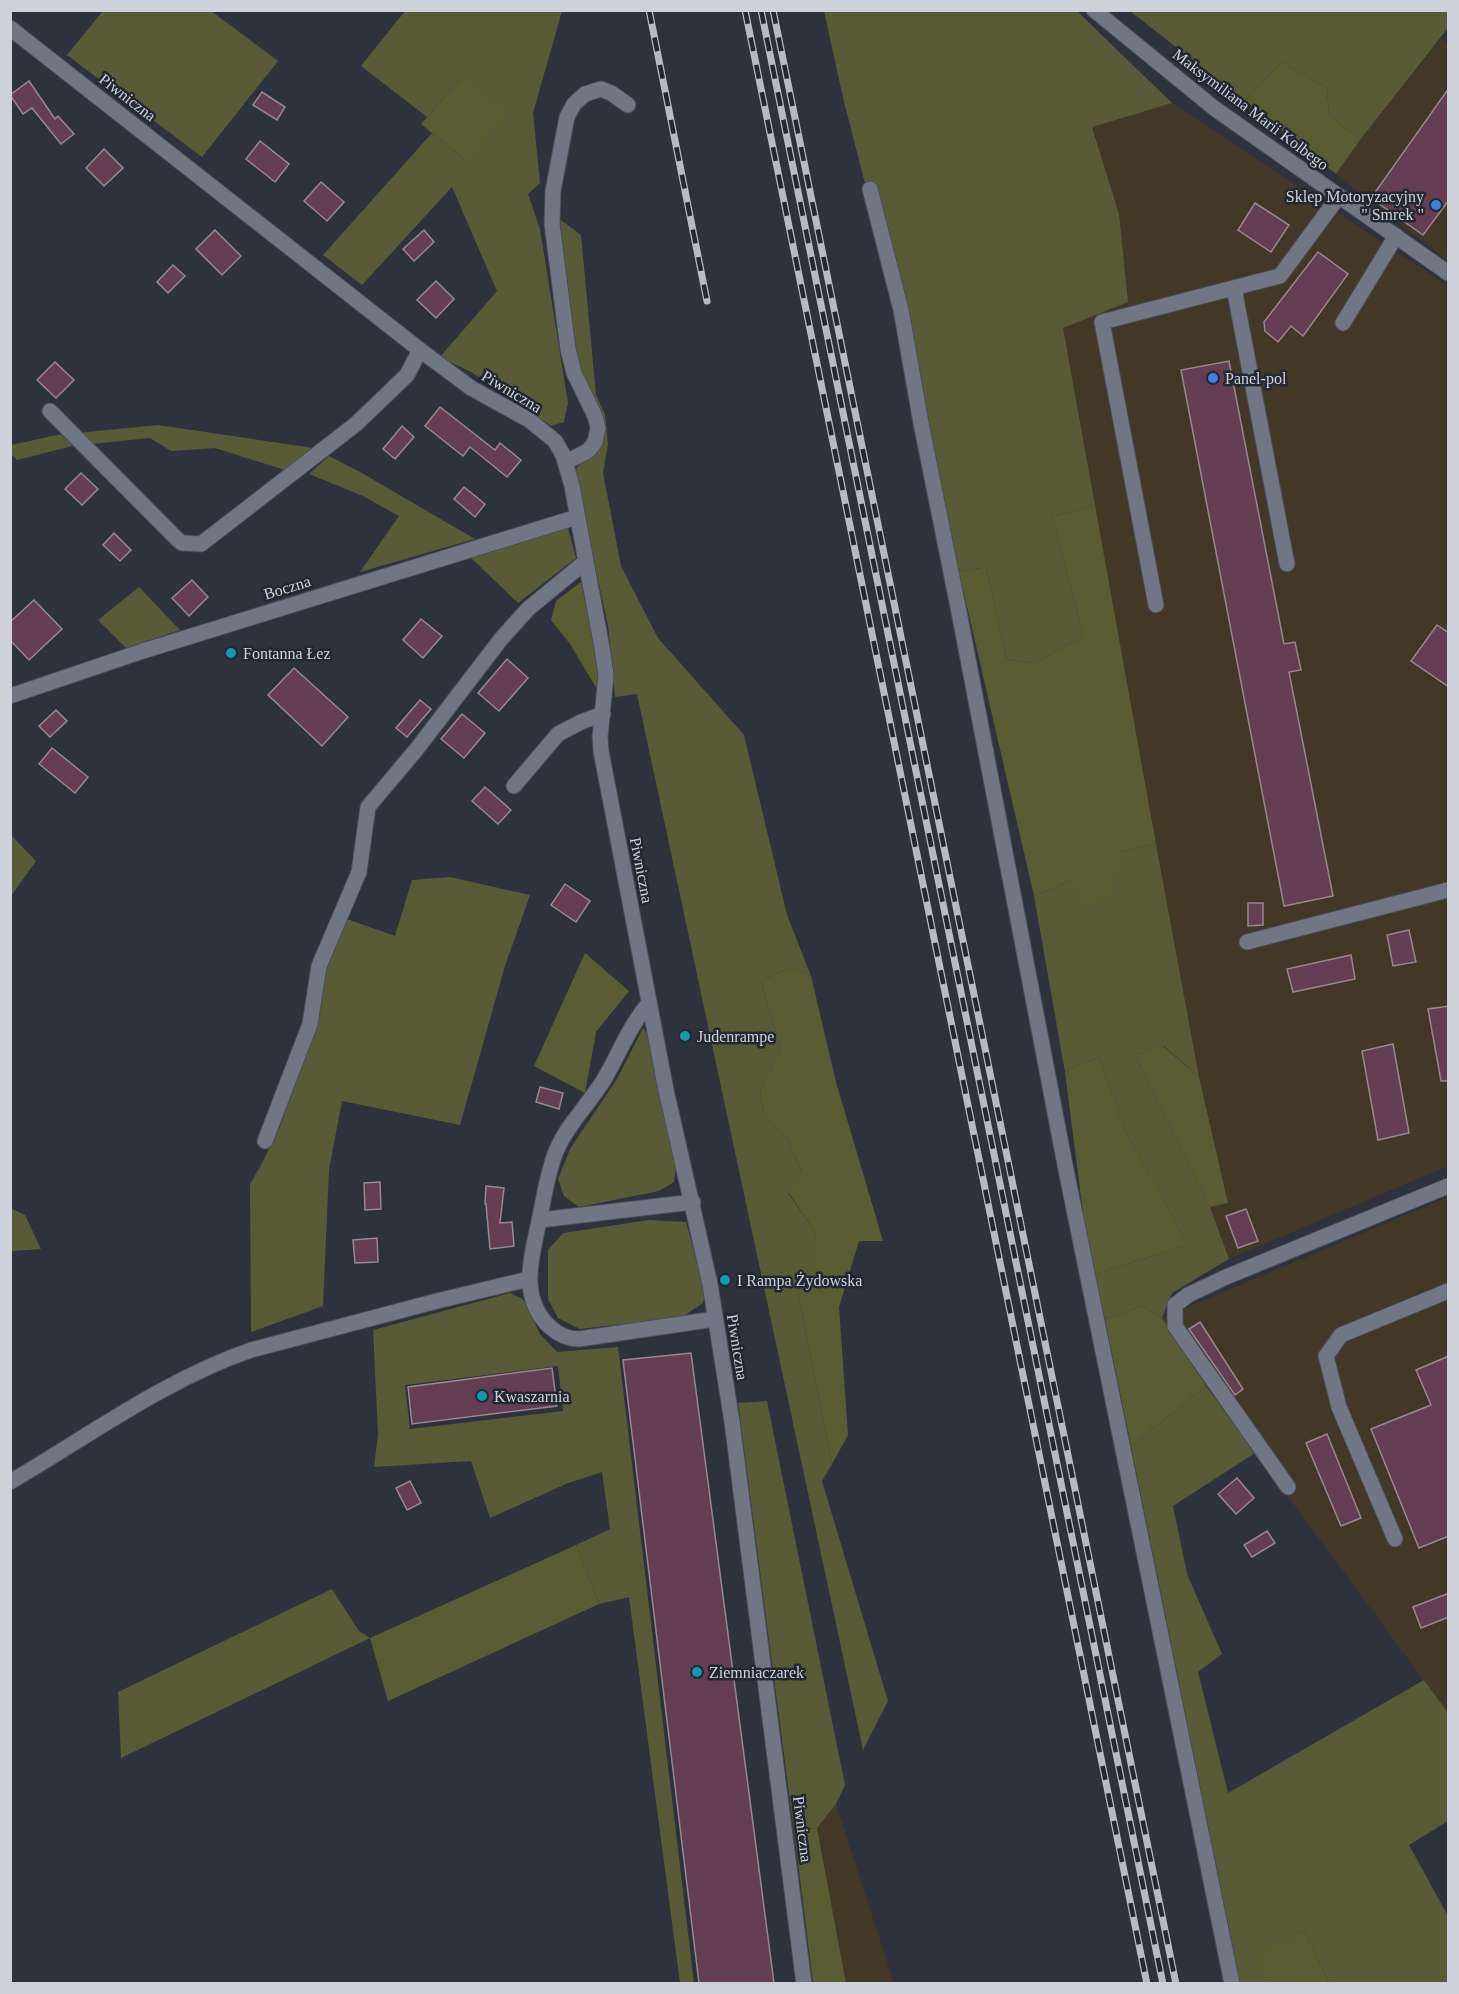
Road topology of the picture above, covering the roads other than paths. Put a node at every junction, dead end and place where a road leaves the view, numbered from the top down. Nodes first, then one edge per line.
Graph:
1 (1094, 10) edge
2 (10, 28) edge
3 (628, 105) dead end
4 (870, 189) dead end
5 (1339, 196) junction
6 (1396, 236) junction
7 (1449, 273) edge
8 (1234, 288) junction
9 (1343, 322) dead end
10 (420, 350) junction
11 (50, 411) dead end
12 (566, 462) junction
13 (577, 517) junction
14 (585, 562) junction
15 (1287, 564) dead end
16 (1156, 605) dead end
17 (10, 696) edge
18 (603, 714) junction
19 (514, 786) dead end
20 (1449, 890) edge
21 (1246, 942) dead end
22 (649, 1003) junction
23 (266, 1141) dead end
24 (1449, 1186) edge
25 (693, 1202) junction
26 (540, 1220) junction
27 (530, 1279) junction
28 (1449, 1291) edge
29 (715, 1319) junction
30 (10, 1482) edge
31 (1288, 1487) dead end
32 (1395, 1539) dead end
33 (804, 1983) edge
34 (1232, 1983) edge

1 - 5 street, Maksymiliana Marii Kolbego
2 - 10 street, Piwniczna
3 - 12 street
4 - 34 street
5 - 6 street, Maksymiliana Marii Kolbego
5 - 8 street
6 - 7 street, Maksymiliana Marii Kolbego
6 - 9 street
8 - 15 street
8 - 16 street
10 - 11 street
10 - 12 street, Piwniczna
12 - 13 street, Piwniczna
13 - 14 street, Piwniczna
13 - 17 street, Boczna
14 - 18 street, Piwniczna
14 - 23 street
18 - 19 street
18 - 22 street, Piwniczna
20 - 21 street
22 - 25 street, Piwniczna
22 - 26 street
24 - 31 street
25 - 26 street
25 - 29 street, Piwniczna
26 - 27 street
27 - 29 street
27 - 30 street
28 - 32 street
29 - 33 street, Piwniczna

